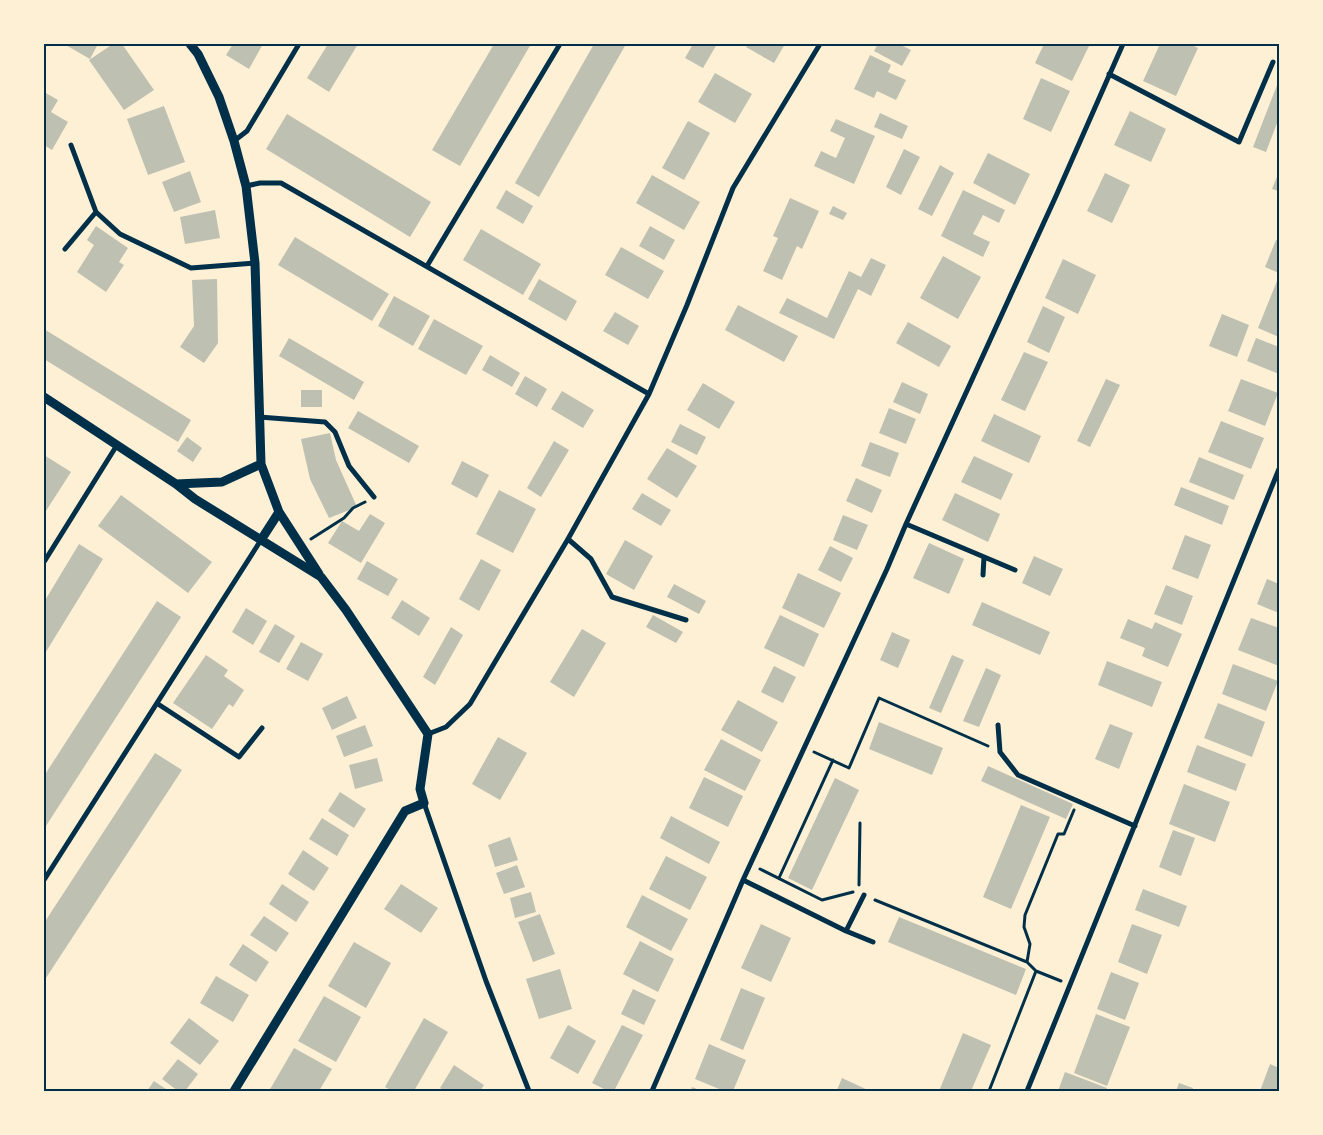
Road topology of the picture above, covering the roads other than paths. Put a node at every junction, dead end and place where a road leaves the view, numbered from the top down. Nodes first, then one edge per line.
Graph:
1 (190, 44) edge
2 (299, 44) edge
3 (560, 44) edge
4 (820, 44) edge
5 (1123, 44) edge
6 (1273, 62) dead end
7 (1110, 74) junction
8 (234, 141) junction
9 (71, 145) dead end
10 (246, 186) junction
11 (96, 212) junction
12 (65, 250) dead end
13 (255, 263) junction
14 (426, 266) junction
15 (649, 394) junction
16 (44, 397) edge
17 (258, 417) junction
18 (117, 445) junction
19 (261, 464) junction
20 (1279, 469) edge
21 (176, 484) junction
22 (374, 497) road end
23 (279, 512) junction
24 (906, 524) junction
25 (568, 539) junction
26 (261, 540) junction
27 (984, 557) junction
28 (44, 562) edge
29 (1015, 570) dead end
30 (982, 574) dead end
31 (320, 577) junction
32 (686, 620) dead end
33 (158, 704) junction
34 (998, 725) dead end
35 (262, 728) dead end
36 (428, 734) junction
37 (424, 803) junction
38 (1135, 826) junction
39 (44, 880) edge
40 (743, 880) junction
41 (864, 895) road end
42 (846, 931) junction
43 (873, 942) dead end
44 (234, 1091) edge
45 (529, 1091) edge
46 (652, 1091) edge
47 (1027, 1091) edge

1 - 8 street
2 - 8 street
3 - 14 street
4 - 15 street
5 - 7 street
6 - 7 street
7 - 24 street
8 - 10 street
9 - 11 street
10 - 13 street
10 - 14 street
11 - 12 street
11 - 13 street
13 - 17 street
14 - 15 street
15 - 25 street
16 - 18 street
17 - 19 street
17 - 22 street
18 - 21 street
18 - 28 street
19 - 21 street
19 - 23 street
20 - 38 street
21 - 26 street
23 - 26 street
23 - 31 street
24 - 27 street
24 - 40 street
25 - 32 street
25 - 36 street
26 - 31 street
26 - 33 street
27 - 29 street
27 - 30 street
31 - 36 street
33 - 35 street
33 - 39 street
34 - 38 street
36 - 37 street
37 - 44 street
37 - 45 street
38 - 47 street
40 - 42 street
40 - 46 street
41 - 42 street
42 - 43 street

